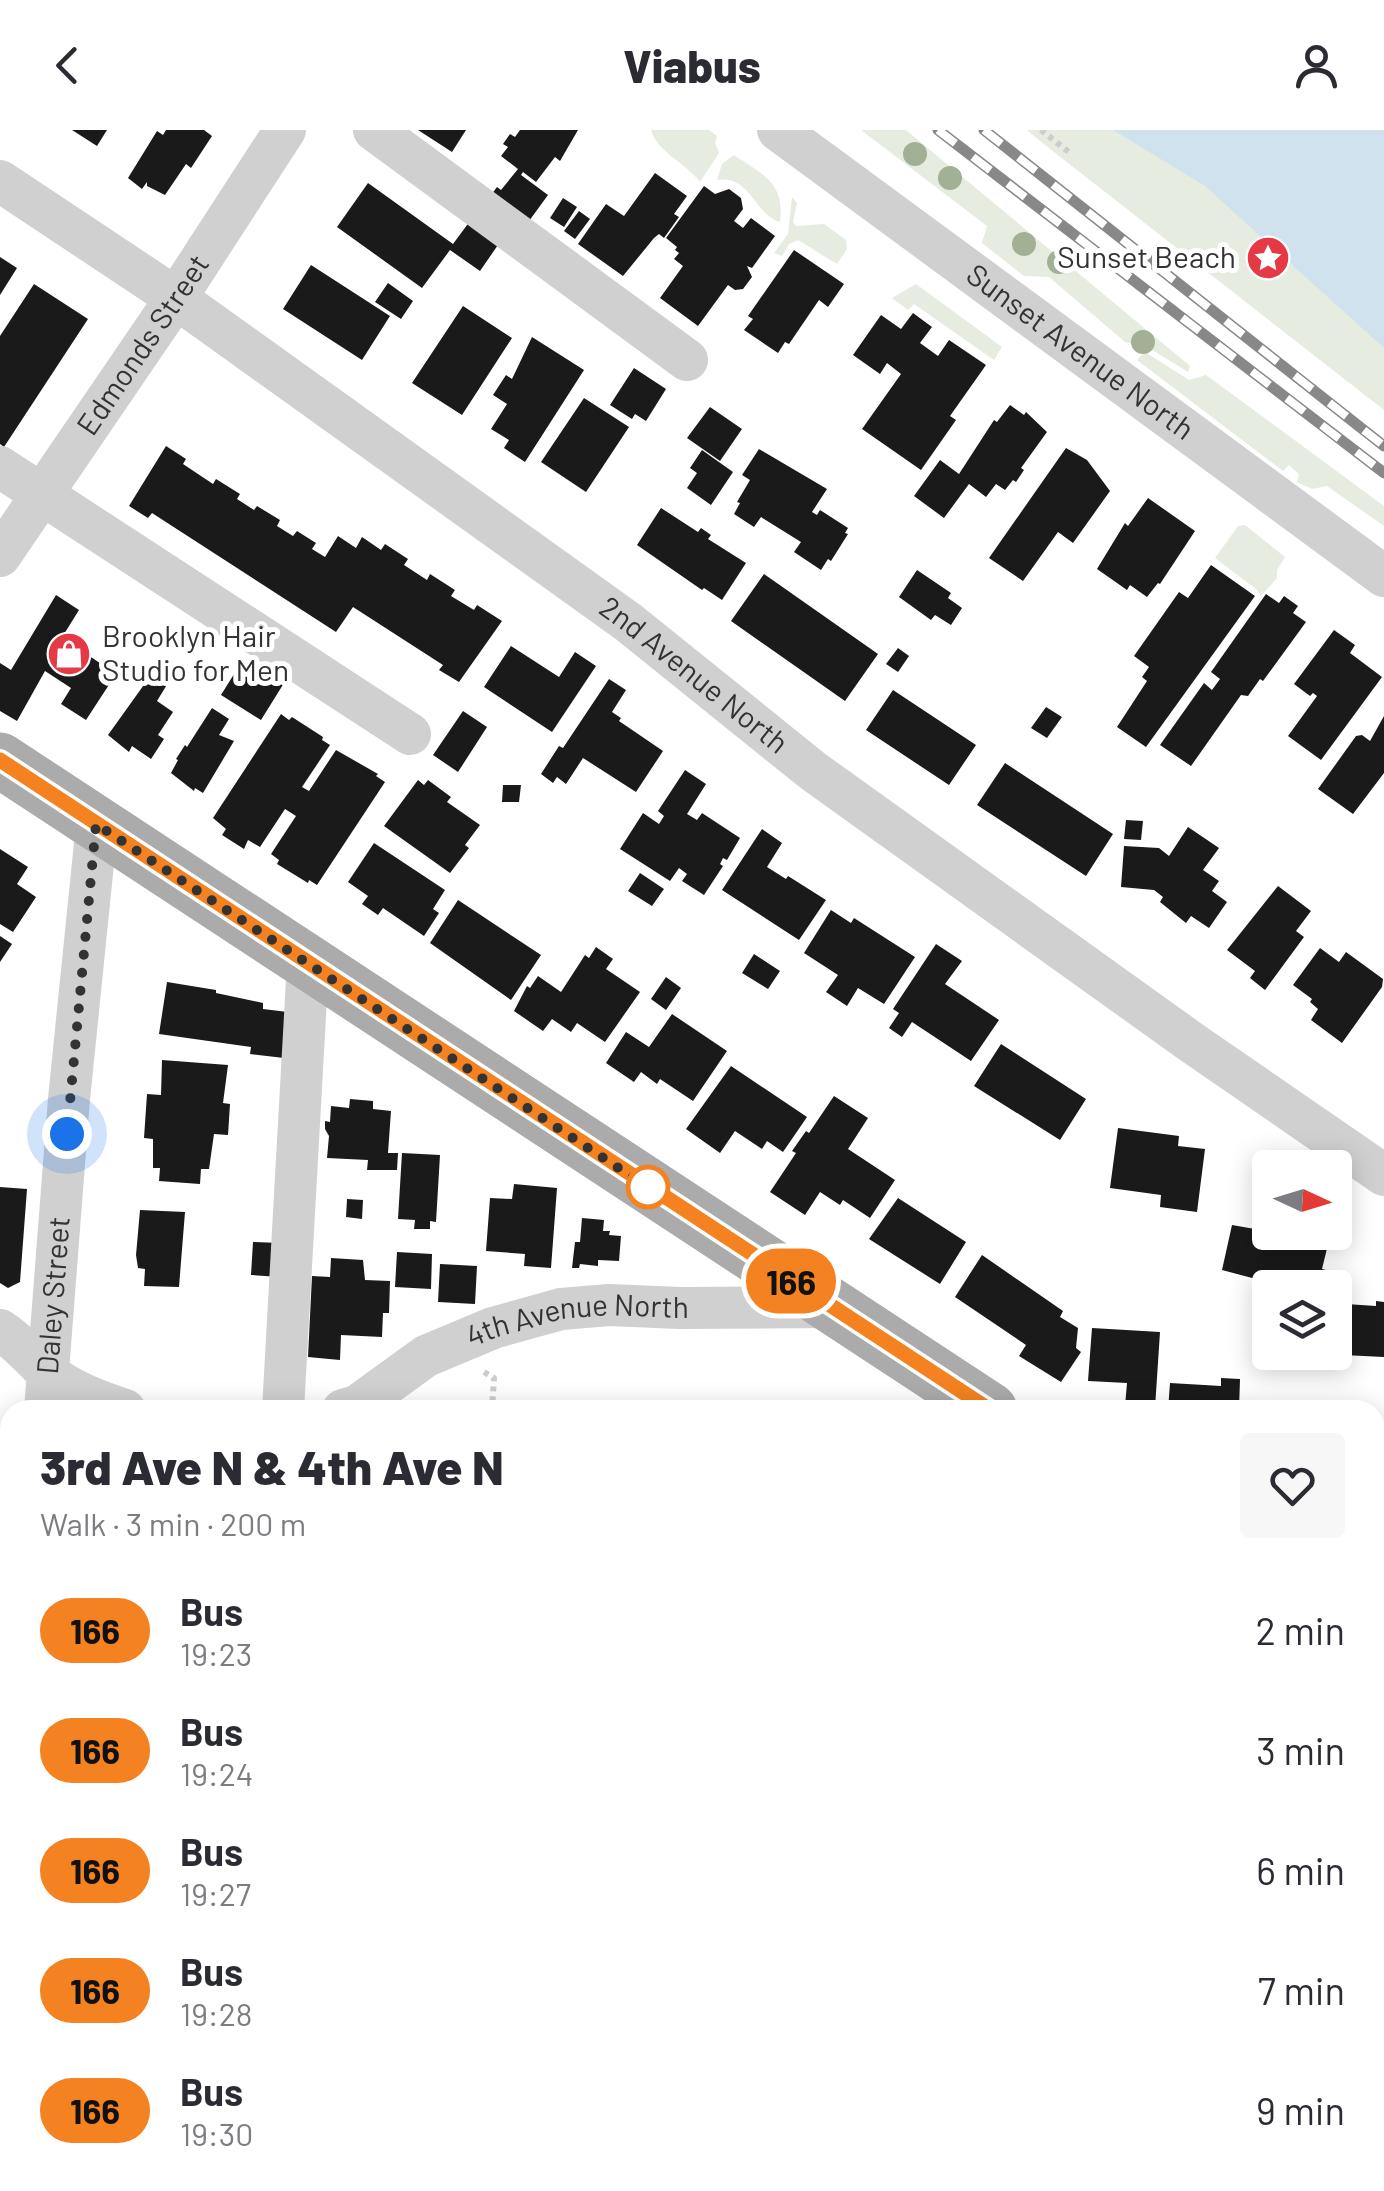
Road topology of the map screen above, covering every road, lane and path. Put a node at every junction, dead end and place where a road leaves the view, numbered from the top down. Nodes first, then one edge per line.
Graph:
1 (285, 130) edge
2 (374, 130) edge
3 (778, 130) edge
4 (1041, 130) edge
5 (1070, 153) dead end
6 (0, 181) edge
7 (176, 298) junction
8 (688, 360) dead end
9 (0, 467) edge
10 (42, 494) junction
11 (0, 556) edge
12 (1384, 576) edge
13 (410, 734) dead end
14 (0, 760) edge
15 (96, 824) junction
16 (308, 962) junction
17 (1384, 1176) edge
18 (831, 1306) junction
19 (0, 1330) edge
20 (481, 1371) dead end
21 (47, 1392) edge
22 (98, 1400) edge
23 (284, 1400) edge
24 (366, 1400) edge
25 (493, 1400) edge
26 (975, 1400) edge

1 - 7 street, Edmonds Street
2 - 8 street
3 - 12 street, Sunset Avenue North
4 - 5 path
6 - 7 street, 2nd Avenue North
7 - 10 street, Edmonds Street
7 - 17 street, 2nd Avenue North
9 - 10 street
10 - 11 street, Edmonds Street
10 - 13 street
14 - 15 main road
15 - 16 main road
15 - 21 street, Daley Street
16 - 18 main road
16 - 23 street
18 - 24 street, 4th Avenue North
18 - 26 main road
19 - 21 street
20 - 25 path
21 - 22 street

